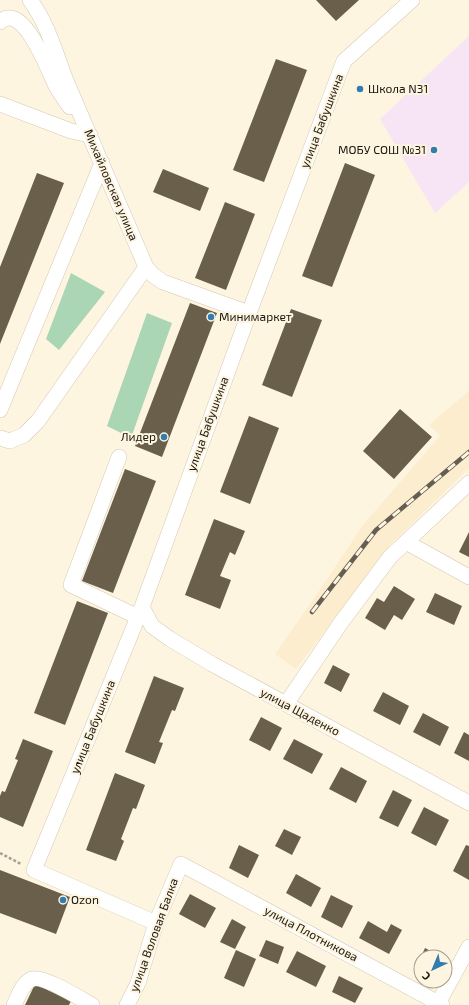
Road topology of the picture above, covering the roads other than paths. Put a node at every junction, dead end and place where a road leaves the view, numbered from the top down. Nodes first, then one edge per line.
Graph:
1 (30, 0) edge
2 (412, 0) edge
3 (0, 22) edge
4 (0, 104) edge
5 (90, 136) junction
6 (102, 162) junction
7 (146, 267) junction
8 (249, 313) junction
9 (0, 410) edge
10 (0, 438) edge
11 (119, 457) dead end
12 (469, 483) edge
13 (406, 542) junction
14 (469, 577) edge
15 (140, 612) junction
16 (286, 704) junction
17 (469, 803) edge
18 (180, 864) joint
19 (156, 923) junction
20 (469, 947) edge
21 (439, 1004) edge
22 (14, 1005) edge
23 (92, 1005) edge
24 (127, 1005) edge

1 - 5 street, Михайловская улица
2 - 8 street, улица Бабушкина
3 - 5 street
4 - 5 street
5 - 6 street, Михайловская улица
6 - 7 street, Михайловская улица
6 - 9 street
7 - 8 street, Михайловская улица
7 - 10 street
8 - 15 street, улица Бабушкина
11 - 15 street
12 - 13 street
13 - 14 street
13 - 16 street
15 - 16 street, улица Щаденко
15 - 19 street, улица Бабушкина
16 - 17 street, улица Щаденко
18 - 19 street, улица Воловая Балка
18 - 21 street, улица Плотникова
19 - 24 street, улица Воловая Балка
20 - 21 street
22 - 23 street

